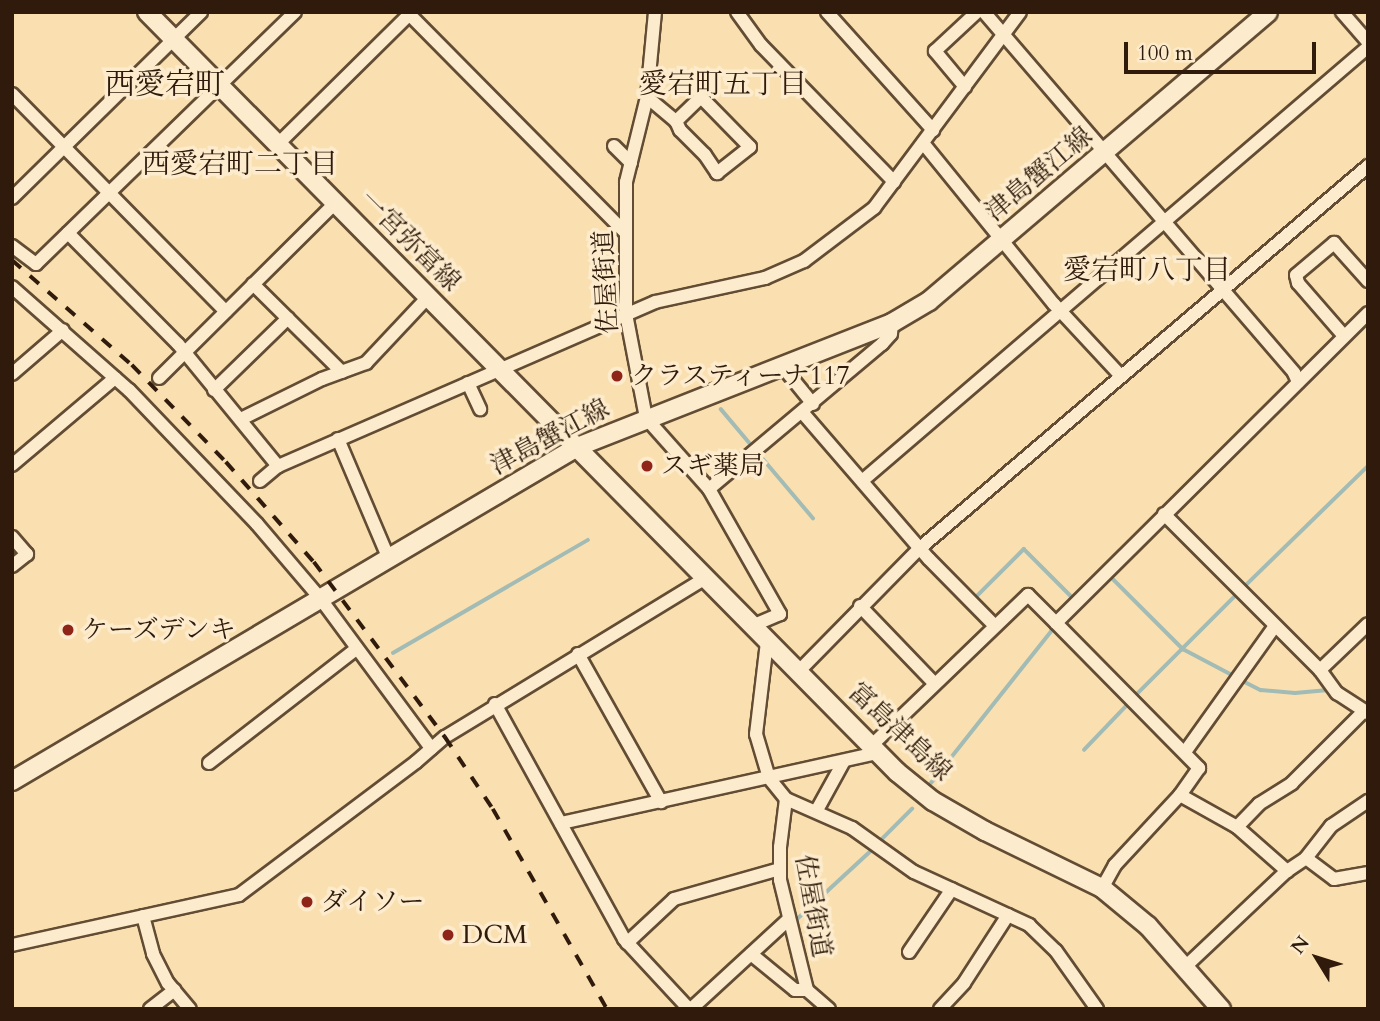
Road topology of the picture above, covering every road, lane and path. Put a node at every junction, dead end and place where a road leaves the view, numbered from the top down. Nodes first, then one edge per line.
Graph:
1 (147, 12) edge
2 (201, 12) edge
3 (295, 12) edge
4 (655, 12) edge
5 (737, 12) edge
6 (827, 12) edge
7 (977, 12) edge
8 (984, 12) edge
9 (1020, 12) edge
10 (1268, 12) edge
11 (1342, 12) edge
12 (408, 14) edge
13 (1004, 35) junction
14 (173, 39) junction
15 (1368, 45) edge
16 (218, 85) junction
17 (965, 87) junction
18 (12, 94) edge
19 (647, 97) junction
20 (676, 121) junction
21 (933, 130) junction
22 (923, 143) junction
23 (65, 145) junction
24 (277, 145) junction
25 (614, 146) dead end
26 (1106, 152) junction
27 (631, 163) junction
28 (1368, 166) edge
29 (894, 182) junction
30 (109, 192) junction
31 (12, 198) edge
32 (335, 203) junction
33 (1164, 220) junction
34 (625, 232) junction
35 (68, 233) junction
36 (1002, 239) junction
37 (12, 246) edge
38 (1368, 281) edge
39 (253, 284) junction
40 (12, 287) edge
41 (1223, 289) junction
42 (428, 297) junction
43 (1061, 309) junction
44 (226, 312) junction
45 (1368, 313) edge
46 (626, 314) junction
47 (288, 318) junction
48 (892, 323) junction
49 (64, 330) junction
50 (1344, 336) junction
51 (184, 354) junction
52 (782, 366) junction
53 (500, 369) junction
54 (342, 372) junction
55 (12, 374) edge
56 (1121, 376) junction
57 (115, 378) junction
58 (159, 379) dead end
59 (1298, 382) junction
60 (468, 383) junction
61 (215, 390) junction
62 (813, 404) junction
63 (480, 410) dead end
64 (802, 412) junction
65 (646, 418) junction
66 (241, 419) junction
67 (338, 439) junction
68 (577, 447) junction
69 (12, 465) edge
70 (278, 466) junction
71 (260, 481) dead end
72 (862, 481) junction
73 (709, 489) junction
74 (1164, 514) junction
75 (12, 537) edge
76 (920, 548) junction
77 (389, 559) junction
78 (12, 566) edge
79 (705, 578) junction
80 (320, 598) junction
81 (860, 607) junction
82 (1056, 623) junction
83 (1368, 624) edge
84 (752, 626) junction
85 (995, 626) junction
86 (1274, 627) junction
87 (768, 642) junction
88 (357, 648) junction
89 (578, 654) junction
90 (1320, 670) junction
91 (798, 672) junction
92 (935, 684) junction
93 (495, 704) junction
94 (1366, 712) edge
95 (431, 748) junction
96 (874, 749) junction
97 (1185, 752) junction
98 (844, 761) junction
99 (209, 763) dead end
100 (769, 778) junction
101 (12, 781) edge
102 (1180, 795) junction
103 (786, 799) junction
104 (1368, 801) edge
105 (661, 802) junction
106 (817, 810) junction
107 (561, 823) junction
108 (1237, 827) junction
109 (1306, 858) junction
110 (780, 869) junction
111 (1287, 871) junction
112 (1368, 873) edge
113 (1102, 888) junction
114 (952, 889) junction
115 (1008, 915) junction
116 (143, 916) junction
117 (789, 919) junction
118 (627, 943) junction
119 (12, 945) edge
120 (909, 952) dead end
121 (751, 954) junction
122 (1185, 967) junction
123 (174, 990) junction
124 (807, 990) junction
125 (150, 1009) edge
126 (190, 1009) edge
127 (690, 1009) edge
128 (829, 1009) edge
129 (940, 1009) edge
130 (1097, 1009) edge
131 (1222, 1009) edge

1 - 14 main road, 一宮弥富線
2 - 14 street
3 - 16 street
4 - 19 street, 佐屋街道
5 - 29 street
6 - 21 street
7 - 17 street
8 - 13 street
9 - 13 street
10 - 26 main road, 津島蟹江線
11 - 15 street
12 - 24 street
12 - 34 street
13 - 17 street
13 - 26 street
14 - 16 main road, 一宮弥富線
14 - 23 street
15 - 33 street
16 - 24 main road, 一宮弥富線
16 - 30 street
17 - 21 street
18 - 23 street
19 - 20 street
19 - 27 street, 佐屋街道
20 - 20 street
21 - 22 street
22 - 29 street
22 - 36 street
23 - 30 street
23 - 31 street
24 - 32 main road, 一宮弥富線
25 - 27 street
26 - 33 street
26 - 36 main road, 津島蟹江線
27 - 34 street, 佐屋街道
28 - 41 street
29 - 46 street
30 - 35 street
30 - 44 street
32 - 39 street
32 - 42 main road, 一宮弥富線
33 - 41 street
33 - 43 street
34 - 46 street, 佐屋街道
35 - 37 street
35 - 51 street
36 - 43 street
36 - 48 main road, 津島蟹江線
38 - 50 street
39 - 44 street
39 - 47 street
40 - 49 street
41 - 56 street
41 - 59 street
42 - 53 main road, 一宮弥富線
42 - 54 street
43 - 56 street
43 - 72 street
44 - 51 street
45 - 50 street
46 - 53 street
46 - 65 street, 佐屋街道
47 - 54 street
47 - 61 street
48 - 52 main road, 津島蟹江線
48 - 62 street
49 - 55 street
49 - 57 street
50 - 59 street
51 - 58 street
51 - 61 street
52 - 62 street
52 - 65 main road, 津島蟹江線
53 - 60 street
53 - 68 main road, 一宮弥富線
54 - 66 street
56 - 76 street
57 - 69 street
57 - 80 street
59 - 74 street
60 - 63 street
60 - 67 street
61 - 66 street
62 - 64 street
64 - 72 street
64 - 73 street
65 - 68 main road, 津島蟹江線
65 - 73 street
66 - 70 street
67 - 70 street
67 - 77 street
68 - 77 main road, 津島蟹江線
68 - 79 main road, 富島津島線
70 - 71 street
72 - 76 street
73 - 84 street
74 - 82 street
74 - 86 street
75 - 78 street
76 - 81 street
76 - 85 street
77 - 80 main road, 津島蟹江線
79 - 84 main road, 富島津島線
79 - 89 street
80 - 88 street
80 - 101 main road, 津島蟹江線
81 - 91 street
81 - 92 street
82 - 85 street
82 - 97 street
83 - 90 street
84 - 87 main road, 富島津島線
85 - 92 street
86 - 90 street
86 - 97 street
87 - 91 main road, 富島津島線
87 - 100 street
88 - 95 street
88 - 99 street
89 - 93 street
89 - 105 street
90 - 94 street
91 - 96 main road, 富島津島線
92 - 96 street
93 - 95 street
93 - 107 street
94 - 108 street
95 - 116 street
96 - 98 street
96 - 113 main road, 富島津島線
97 - 102 street
98 - 100 street
98 - 106 street
100 - 103 street
100 - 105 street
102 - 108 street
102 - 113 street
103 - 106 street
103 - 110 street, 佐屋街道
104 - 109 street
105 - 107 street
106 - 114 street
107 - 118 street
108 - 111 street
109 - 111 street
109 - 112 street
110 - 117 street, 佐屋街道
110 - 118 street
111 - 122 street
113 - 122 main road, 富島津島線
114 - 115 street
114 - 120 street
115 - 129 street
115 - 130 street
116 - 119 street
116 - 123 street
117 - 121 street
117 - 124 street, 佐屋街道
118 - 127 street
121 - 124 street
121 - 127 street
122 - 131 main road, 富島津島線
123 - 125 street
123 - 126 street
124 - 128 street, 佐屋街道

